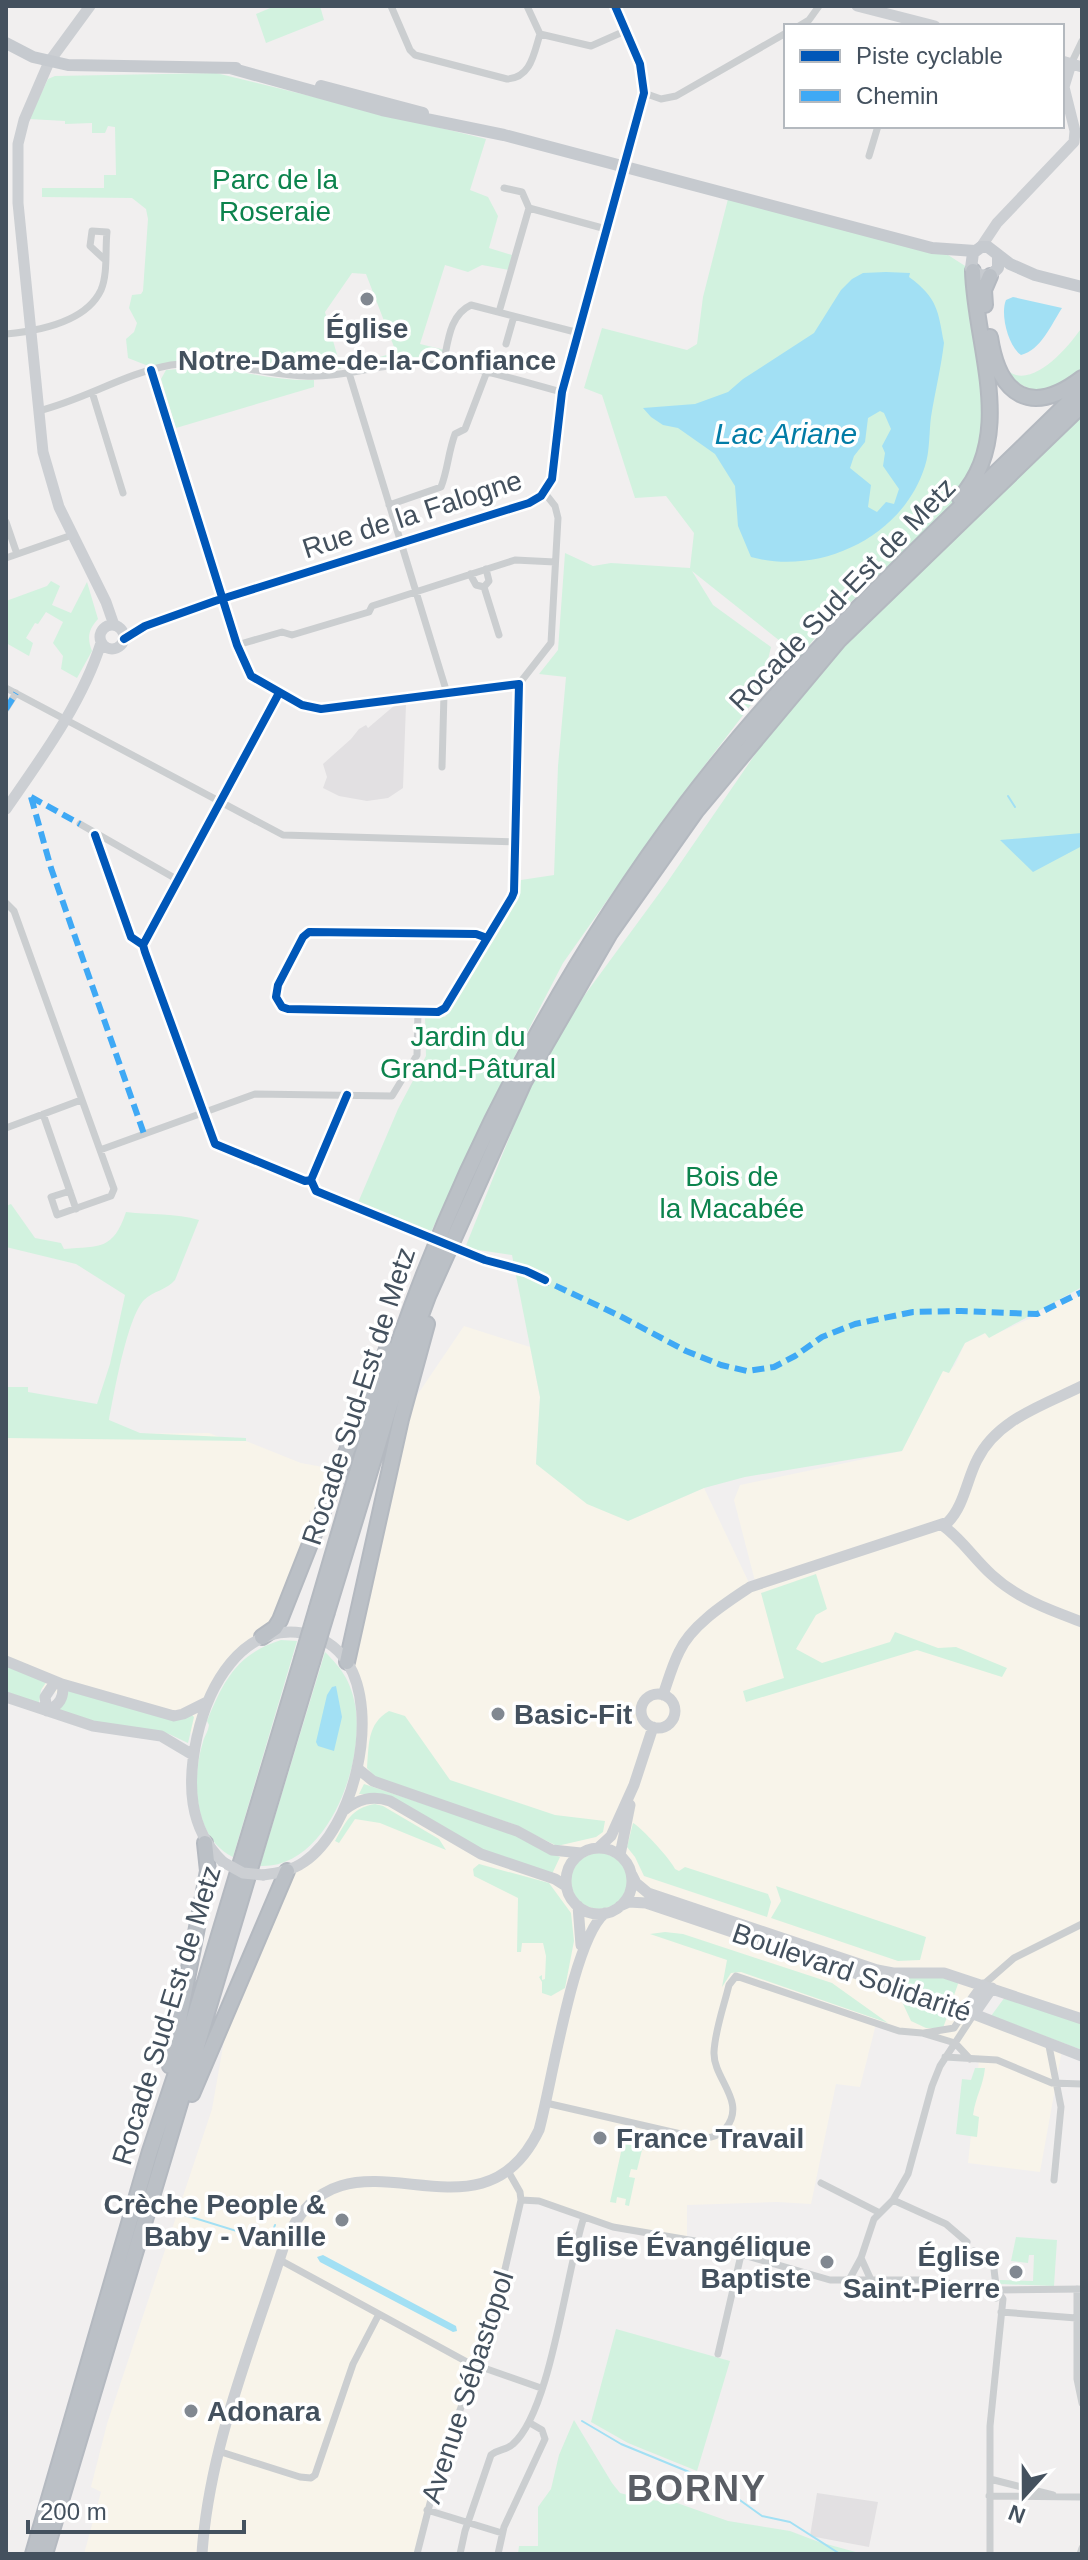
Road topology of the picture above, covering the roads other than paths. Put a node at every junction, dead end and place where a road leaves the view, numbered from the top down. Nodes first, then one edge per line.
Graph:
1 (90, 6) edge
2 (391, 6) edge
3 (527, 6) edge
4 (615, 6) edge
5 (819, 6) edge
6 (857, 6) edge
7 (905, 22) edge
8 (802, 24) edge
9 (625, 31) junction
10 (540, 34) junction
11 (784, 34) edge
12 (1082, 41) edge
13 (6, 43) edge
14 (49, 62) junction
15 (1072, 64) edge
16 (644, 93) junction
17 (877, 128) edge
18 (869, 156) dead end
19 (623, 166) junction
20 (504, 188) dead end
21 (529, 208) junction
22 (1006, 216) junction
23 (606, 229) junction
24 (932, 248) junction
25 (978, 249) junction
26 (997, 254) junction
27 (104, 259) dead end
28 (972, 270) junction
29 (991, 275) junction
30 (1035, 275) junction
31 (1082, 287) edge
32 (499, 312) junction
33 (514, 316) junction
34 (31, 331) junction
35 (579, 333) junction
36 (6, 334) edge
37 (506, 344) dead end
38 (443, 365) junction
39 (151, 370) junction
40 (349, 373) junction
41 (486, 374) junction
42 (1082, 378) edge
43 (1082, 389) edge
44 (92, 392) junction
45 (562, 392) junction
46 (1082, 405) edge
47 (38, 411) junction
48 (544, 492) junction
49 (123, 493) dead end
50 (389, 505) junction
51 (6, 522) edge
52 (72, 535) junction
53 (401, 543) junction
54 (17, 554) junction
55 (907, 557) junction
56 (6, 558) edge
57 (555, 562) junction
58 (486, 569) junction
59 (470, 574) junction
60 (484, 587) junction
61 (415, 591) junction
62 (223, 599) junction
63 (116, 630) junction
64 (499, 635) dead end
65 (237, 645) junction
66 (106, 646) junction
67 (519, 684) junction
68 (6, 688) edge
69 (16, 693) junction
70 (279, 693) junction
71 (445, 693) junction
72 (6, 709) edge
73 (64, 719) junction
74 (442, 767) dead end
75 (219, 803) junction
76 (6, 809) edge
77 (80, 824) dead end
78 (95, 835) junction
79 (515, 842) junction
80 (178, 880) junction
81 (6, 903) edge
82 (487, 938) junction
83 (143, 945) junction
84 (418, 1011) junction
85 (347, 1095) junction
86 (81, 1100) junction
87 (203, 1112) junction
88 (43, 1114) junction
89 (6, 1128) edge
90 (100, 1150) junction
91 (70, 1191) junction
92 (452, 1207) junction
93 (76, 1209) junction
94 (457, 1228) junction
95 (1082, 1386) edge
96 (954, 1516) junction
97 (942, 1525) junction
98 (966, 1547) junction
99 (322, 1610) junction
100 (1082, 1622) edge
101 (262, 1637) junction
102 (307, 1660) junction
103 (6, 1661) edge
104 (347, 1662) junction
105 (59, 1683) junction
106 (663, 1695) junction
107 (6, 1697) edge
108 (207, 1702) junction
109 (47, 1711) junction
110 (653, 1727) junction
111 (193, 1755) junction
112 (357, 1768) junction
113 (634, 1785) junction
114 (342, 1811) junction
115 (205, 1843) junction
116 (598, 1848) junction
117 (581, 1853) junction
118 (620, 1855) junction
119 (287, 1871) junction
120 (632, 1875) junction
121 (566, 1886) junction
122 (578, 1906) junction
123 (620, 1906) junction
124 (605, 1913) junction
125 (1082, 1924) edge
126 (582, 1951) junction
127 (988, 1987) junction
128 (970, 2012) junction
129 (1082, 2019) edge
130 (922, 2033) junction
131 (955, 2043) junction
132 (1049, 2046) junction
133 (1082, 2056) edge
134 (945, 2057) junction
135 (970, 2059) junction
136 (1057, 2084) junction
137 (1082, 2084) edge
138 (546, 2103) junction
139 (150, 2151) junction
140 (508, 2171) junction
141 (1054, 2180) dead end
142 (821, 2183) dead end
143 (152, 2195) junction
144 (521, 2200) junction
145 (893, 2200) junction
146 (883, 2211) junction
147 (913, 2212) junction
148 (584, 2217) junction
149 (967, 2242) dead end
150 (974, 2251) dead end
151 (741, 2255) junction
152 (861, 2258) junction
153 (280, 2260) junction
154 (849, 2280) junction
155 (871, 2280) junction
156 (1080, 2289) edge
157 (996, 2294) junction
158 (1001, 2310) junction
159 (379, 2314) junction
160 (1076, 2318) junction
161 (718, 2354) dead end
162 (477, 2365) junction
163 (541, 2388) junction
164 (1081, 2391) edge
165 (1082, 2403) edge
166 (530, 2423) junction
167 (218, 2451) junction
168 (990, 2479) junction
169 (989, 2496) junction
170 (1059, 2497) junction
171 (1082, 2497) edge
172 (427, 2510) junction
173 (469, 2522) junction
174 (502, 2533) junction
175 (1082, 2548) edge
176 (33, 2554) edge
177 (45, 2554) edge
178 (202, 2554) edge
179 (417, 2554) edge
180 (460, 2554) edge
181 (498, 2554) edge
182 (990, 2554) edge
183 (1080, 2554) edge

1 - 14 street
2 - 10 street
3 - 10 street
4 - 9 street
5 - 8 street
6 - 7 street
9 - 10 street
9 - 16 street
11 - 16 street
12 - 15 street
13 - 14 main road
14 - 19 main road
14 - 34 street
15 - 22 street
16 - 19 street, Rue de la Falogne
17 - 18 street
19 - 23 street, Rue de la Falogne
19 - 24 main road
20 - 21 street
21 - 23 street
21 - 32 street
22 - 25 street
22 - 26 street
23 - 35 street, Rue de la Falogne
24 - 25 main road
24 - 28 main road
25 - 26 main road
25 - 28 main road
26 - 29 main road
26 - 30 main road
27 - 34 street
28 - 29 main road
28 - 55 highway
29 - 30 main road
29 - 42 highway
30 - 31 main road
32 - 33 street
32 - 38 street
33 - 35 street
33 - 37 street
34 - 36 street
34 - 47 street
35 - 45 street, Rue de la Falogne
38 - 40 street
38 - 41 street
39 - 40 street
39 - 44 street
39 - 62 street
40 - 50 street
41 - 45 street
41 - 50 street
43 - 55 highway, Rocade Sud-Est de Metz
44 - 47 street
44 - 49 street
45 - 48 street, Rue de la Falogne
46 - 94 highway, Rocade Sud-Est de Metz
47 - 52 street
48 - 53 street, Rue de la Falogne
48 - 57 street
50 - 53 street
51 - 54 street
52 - 54 street
52 - 63 street
53 - 61 street
53 - 62 street, Rue de la Falogne
54 - 56 street
55 - 92 highway, Rocade Sud-Est de Metz
57 - 58 street
57 - 67 street
58 - 59 street
58 - 60 street
59 - 60 street
59 - 61 street
60 - 64 street
61 - 65 street
61 - 71 street
62 - 63 street, Rue de la Falogne
62 - 65 street
63 - 66 street, Rue de la Falogne
63 - 66 street
65 - 70 street
66 - 73 street
67 - 71 street
67 - 79 street
68 - 69 street
69 - 72 street
69 - 73 street
70 - 71 street
70 - 75 street
71 - 74 street
73 - 75 street
73 - 76 street
75 - 79 street
75 - 80 street
77 - 78 street
78 - 80 street
78 - 83 street
79 - 82 street
80 - 83 street
81 - 86 street
82 - 84 street
82 - 84 street
83 - 87 street
84 - 85 street
85 - 87 street
85 - 87 street
86 - 88 street
86 - 90 street
87 - 90 street
88 - 89 street
88 - 91 street
90 - 93 street
91 - 93 street
91 - 93 street
92 - 99 highway, Rocade Sud-Est de Metz
92 - 101 highway
94 - 99 highway, Rocade Sud-Est de Metz
94 - 104 highway
95 - 96 street
96 - 97 street
96 - 98 street
97 - 98 street
97 - 106 street
98 - 100 street
99 - 102 highway, Rocade Sud-Est de Metz, bridge
101 - 104 street
101 - 108 street
102 - 139 highway, Rocade Sud-Est de Metz
102 - 143 highway, Rocade Sud-Est de Metz
103 - 105 street
104 - 112 street
105 - 108 street
105 - 109 street
106 - 110 street
106 - 110 street
107 - 109 street
108 - 111 street
109 - 111 street
110 - 113 street
111 - 115 street
112 - 114 street
112 - 117 street
113 - 116 street
113 - 118 street
114 - 119 street
114 - 121 street
115 - 119 street, bridge
115 - 139 highway
116 - 117 street
116 - 118 street
117 - 121 street
118 - 120 street
119 - 143 highway
120 - 123 street
120 - 127 street, Boulevard Solidarité
121 - 122 street
122 - 124 street
122 - 126 street
123 - 124 street
123 - 128 street, Boulevard Solidarité
124 - 126 street
125 - 127 street
126 - 138 street
127 - 128 street
127 - 129 street, Boulevard Solidarité
128 - 130 street
128 - 131 street
128 - 132 street, Boulevard Solidarité
130 - 131 street
130 - 138 street
131 - 134 street
131 - 135 street
132 - 133 street, Boulevard Solidarité
132 - 136 street
134 - 135 street
134 - 145 street
135 - 136 street
136 - 137 street
136 - 141 street
138 - 140 street
139 - 176 highway, Rocade Sud-Est de Metz
140 - 144 street
140 - 153 street
142 - 146 street
143 - 177 highway, Rocade Sud-Est de Metz
144 - 148 street
144 - 162 street, Avenue Sébastopol
145 - 146 street
145 - 147 street
146 - 147 street
146 - 152 street
147 - 149 street
148 - 151 street
148 - 163 street
150 - 157 street
151 - 154 street
151 - 161 street
152 - 154 street
152 - 155 street
153 - 159 street
153 - 167 street
154 - 155 street
155 - 157 street
156 - 157 street
156 - 160 street
157 - 158 street
158 - 160 street
158 - 168 street
159 - 162 street
159 - 167 street
160 - 164 street
162 - 163 street
162 - 172 street, Avenue Sébastopol
163 - 166 street
164 - 165 street
166 - 173 street
166 - 174 street
167 - 178 street
168 - 169 street
168 - 170 street
169 - 170 street
169 - 182 street
170 - 171 street
172 - 173 street
172 - 179 street, Avenue Sébastopol
173 - 174 street
173 - 180 street
174 - 181 street
175 - 183 street

